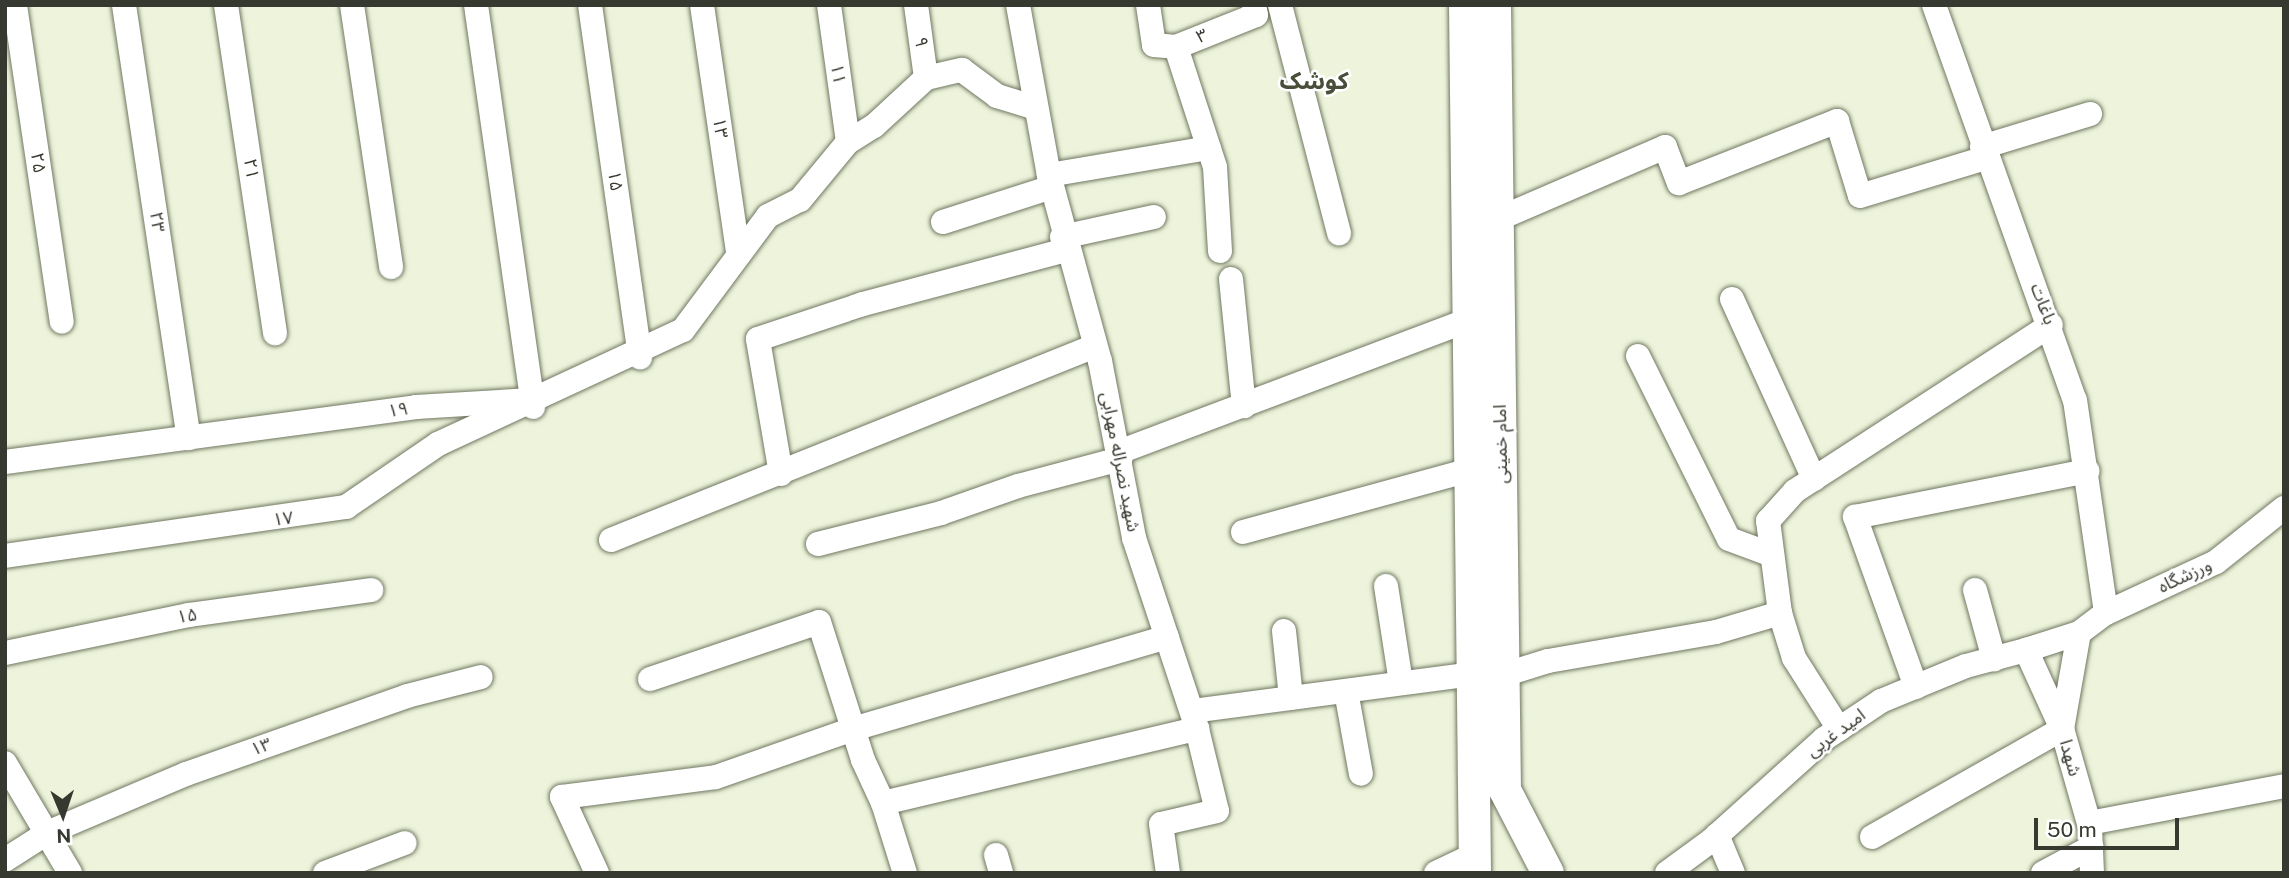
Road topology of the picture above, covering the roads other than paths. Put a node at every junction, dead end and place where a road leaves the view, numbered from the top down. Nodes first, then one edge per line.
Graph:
1 (15, 5) edge
2 (124, 5) edge
3 (226, 5) edge
4 (352, 5) edge
5 (476, 5) edge
6 (590, 5) edge
7 (702, 5) edge
8 (829, 5) edge
9 (916, 5) edge
10 (1018, 5) edge
11 (1148, 5) edge
12 (1280, 5) edge
13 (1465, 5) edge
14 (1495, 5) edge
15 (1934, 5) edge
16 (1255, 10) edge
17 (1165, 46) junction
18 (926, 78) junction
19 (1034, 107) junction
20 (2090, 114) dead end
21 (848, 142) junction
22 (1209, 148) junction
23 (1984, 152) junction
24 (1050, 181) junction
25 (1153, 218) dead end
26 (1498, 219) junction
27 (943, 222) dead end
28 (1339, 233) dead end
29 (1064, 243) junction
30 (1220, 251) dead end
31 (738, 252) junction
32 (391, 267) dead end
33 (1231, 279) dead end
34 (1732, 299) dead end
35 (1468, 320) junction
36 (62, 322) dead end
37 (2051, 325) junction
38 (275, 333) dead end
39 (1095, 346) junction
40 (640, 353) junction
41 (1638, 356) dead end
42 (533, 403) junction
43 (1244, 406) junction
44 (189, 438) junction
45 (1120, 455) junction
46 (5, 462) edge
47 (1470, 470) junction
48 (2087, 471) junction
49 (782, 474) junction
50 (1814, 479) junction
51 (2284, 508) edge
52 (1243, 532) dead end
53 (611, 540) dead end
54 (818, 544) dead end
55 (1772, 555) junction
56 (5, 556) edge
57 (1386, 586) dead end
58 (371, 590) dead end
59 (1975, 590) dead end
60 (1780, 613) junction
61 (2106, 614) junction
62 (1284, 631) dead end
63 (2079, 633) junction
64 (1167, 637) junction
65 (2031, 648) junction
66 (5, 653) edge
67 (1994, 659) junction
68 (1472, 674) junction
69 (1503, 675) junction
70 (481, 677) dead end
71 (650, 679) dead end
72 (1401, 683) junction
73 (1916, 687) junction
74 (1346, 691) junction
75 (1291, 698) junction
76 (1194, 720) junction
77 (853, 729) junction
78 (1839, 729) junction
79 (2062, 729) junction
80 (5, 763) edge
81 (1361, 774) dead end
82 (2284, 787) edge
83 (883, 803) junction
84 (47, 833) junction
85 (1717, 835) junction
86 (2090, 835) junction
87 (1872, 837) dead end
88 (405, 843) dead end
89 (5, 860) edge
90 (1474, 864) edge
91 (70, 873) edge
92 (325, 873) edge
93 (597, 873) edge
94 (905, 873) edge
95 (1168, 873) edge
96 (1436, 873) edge
97 (1548, 873) edge
98 (1667, 873) edge
99 (1733, 873) edge
100 (2043, 873) edge
101 (2092, 873) edge

1 - 36 street, ۲۵
2 - 44 street, ۲۳
3 - 38 street, ۲۱
4 - 32 street
5 - 42 street
6 - 40 street, ۱۵
7 - 31 street, ۱۳
8 - 21 street, ۱۱
9 - 18 street, ۹
10 - 19 street, شهید نصراله مهرابی
11 - 17 street
12 - 16 street, ۳
12 - 28 street
13 - 35 main road, امام خمینی
14 - 26 main road, امام خمینی
15 - 23 street, باغات
16 - 17 street, ۳
17 - 22 street, ۳
18 - 19 street
18 - 21 street, ۱۹
19 - 24 street, شهید نصراله مهرابی
20 - 23 street
21 - 31 street, ۱۹
22 - 24 street
22 - 30 street, ۳
23 - 26 street
23 - 37 street, باغات
24 - 27 street
24 - 29 street, شهید نصراله مهرابی
25 - 29 street
26 - 69 main road, امام خمینی
29 - 39 street, شهید نصراله مهرابی
29 - 49 street
31 - 40 street, ۱۹
33 - 43 street
34 - 50 street
35 - 43 street
35 - 47 main road, امام خمینی
37 - 48 street, باغات
37 - 50 street
39 - 45 street, شهید نصراله مهرابی
39 - 49 street
40 - 42 street, ۱۹
41 - 55 street
42 - 44 street, ۱۹
42 - 56 street, ۱۷
43 - 45 street
44 - 46 street, ۱۹
45 - 54 street
45 - 64 street, شهید نصراله مهرابی
47 - 52 street
47 - 68 main road, امام خمینی
48 - 61 street, باغات
48 - 73 street
49 - 53 street
50 - 55 street
51 - 61 street, ورزشگاه
55 - 60 street
57 - 72 street
58 - 66 street, ۱۵
59 - 67 street
60 - 69 street
60 - 78 street
61 - 63 street, ورزشگاه
62 - 75 street
63 - 65 street, ورزشگاه
63 - 79 street
64 - 76 street, شهید نصراله مهرابی
64 - 77 street
65 - 67 street, امید غربی
65 - 79 street, شهدا
67 - 73 street, امید غربی
68 - 72 street
68 - 90 main road, امام خمینی
69 - 97 main road, امام خمینی
70 - 84 street, ۱۳
71 - 77 street
72 - 74 street
73 - 78 street, امید غربی
74 - 75 street
74 - 81 street
75 - 76 street
76 - 83 street
76 - 95 street, شهید نصراله مهرابی
77 - 83 street
77 - 93 street
78 - 85 street, امید غربی
79 - 86 street, شهدا
79 - 87 street
80 - 84 street
82 - 86 street
83 - 94 street
84 - 89 street, ۱۳
84 - 91 street
85 - 98 street, امید غربی
85 - 99 street
86 - 100 street
86 - 101 street, شهدا
88 - 92 street
90 - 96 street

